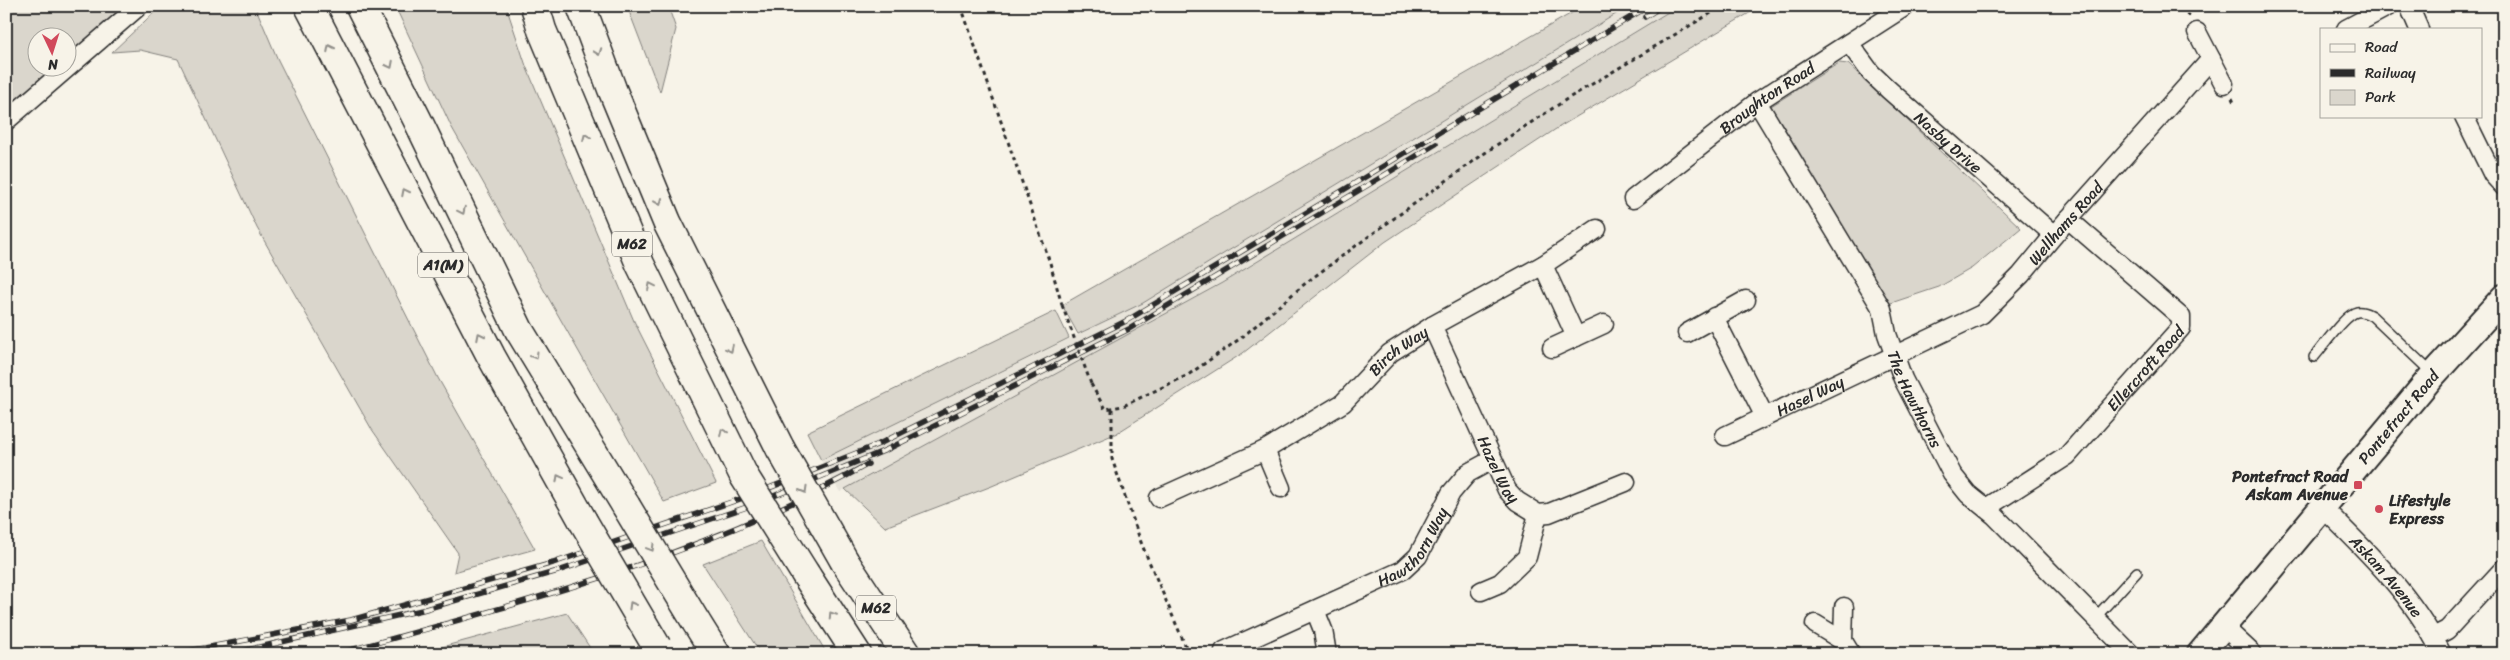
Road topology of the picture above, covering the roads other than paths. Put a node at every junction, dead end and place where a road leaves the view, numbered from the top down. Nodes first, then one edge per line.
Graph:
1 (139, 6) edge
2 (309, 6) edge
3 (360, 6) edge
4 (535, 6) edge
5 (581, 6) edge
6 (1906, 6) edge
7 (2389, 6) edge
8 (2409, 6) edge
9 (2348, 28) edge
10 (2420, 28) edge
11 (2196, 32) dead end
12 (1850, 43) junction
13 (2211, 59) junction
14 (2224, 84) dead end
15 (1757, 102) junction
16 (2465, 118) edge
17 (6, 121) edge
18 (2504, 187) edge
19 (1633, 199) dead end
20 (2068, 219) junction
21 (1597, 229) dead end
22 (2054, 235) junction
23 (1543, 265) junction
24 (2504, 297) edge
25 (1746, 300) dead end
26 (1714, 318) junction
27 (1604, 324) dead end
28 (1432, 326) junction
29 (1687, 333) dead end
30 (1576, 337) junction
31 (1552, 348) dead end
32 (1894, 354) junction
33 (2314, 357) dead end
34 (2433, 374) junction
35 (1765, 416) junction
36 (1725, 436) dead end
37 (1265, 450) junction
38 (1492, 460) junction
39 (1626, 482) dead end
40 (1280, 488) dead end
41 (1159, 498) dead end
42 (2321, 506) junction
43 (1986, 508) junction
44 (1538, 514) junction
45 (2504, 568) edge
46 (2138, 572) dead end
47 (1480, 591) dead end
48 (1844, 607) dead end
49 (1315, 610) junction
50 (2095, 618) junction
51 (1815, 624) dead end
52 (2224, 627) junction
53 (2434, 638) junction
54 (1847, 648) edge
55 (660, 651) edge
56 (1224, 651) dead end
57 (716, 654) edge
58 (857, 654) edge
59 (906, 654) edge
60 (1326, 654) edge
61 (2132, 654) edge
62 (2200, 654) edge
63 (2254, 654) edge
64 (2442, 654) edge

1 - 17 street
55 -> 2 highway, A1(M), bridge
3 -> 57 highway, A1(M), bridge
58 -> 4 highway, M62, bridge
5 -> 59 highway, M62, bridge
6 - 12 street, Broughton Road
7 - 9 street
8 - 10 street
11 - 13 street
12 - 15 street, Broughton Road
12 - 22 street, Nasby Drive
13 - 14 street
13 - 20 street, Wellhams Road
15 - 19 street, Broughton Road
15 - 32 street, The Hawthorns
16 - 18 street
20 - 22 street, Wellhams Road
20 - 43 street, Ellercroft Road
21 - 23 street, Birch Way
22 - 32 street, Wellhams Road
23 - 28 street, Birch Way
23 - 30 street
24 - 34 street, Pontefract Road
25 - 26 street
26 - 29 street
26 - 35 street
27 - 30 street
28 - 37 street, Birch Way
28 - 38 street, Hazel Way
30 - 31 street
32 - 35 street, Hasel Way
32 - 43 street, The Hawthorns
33 - 34 lane
34 - 42 street, Pontefract Road
35 - 36 street, Hasel Way
37 - 40 street
37 - 41 street, Birch Way
38 - 44 street, Hazel Way
38 - 49 street, Hawthorn Way
39 - 44 street, Hazel Way
42 - 52 street, Pontefract Road
42 - 53 street, Askam Avenue
43 - 50 street, The Hawthorns
44 - 47 street
45 - 53 street
46 - 50 lane
48 - 54 street
49 - 56 street, Hawthorn Way
49 - 60 street
50 - 61 street, The Hawthorns
51 - 54 street
52 - 62 street, Pontefract Road
52 - 63 street
53 - 64 street, Askam Avenue

